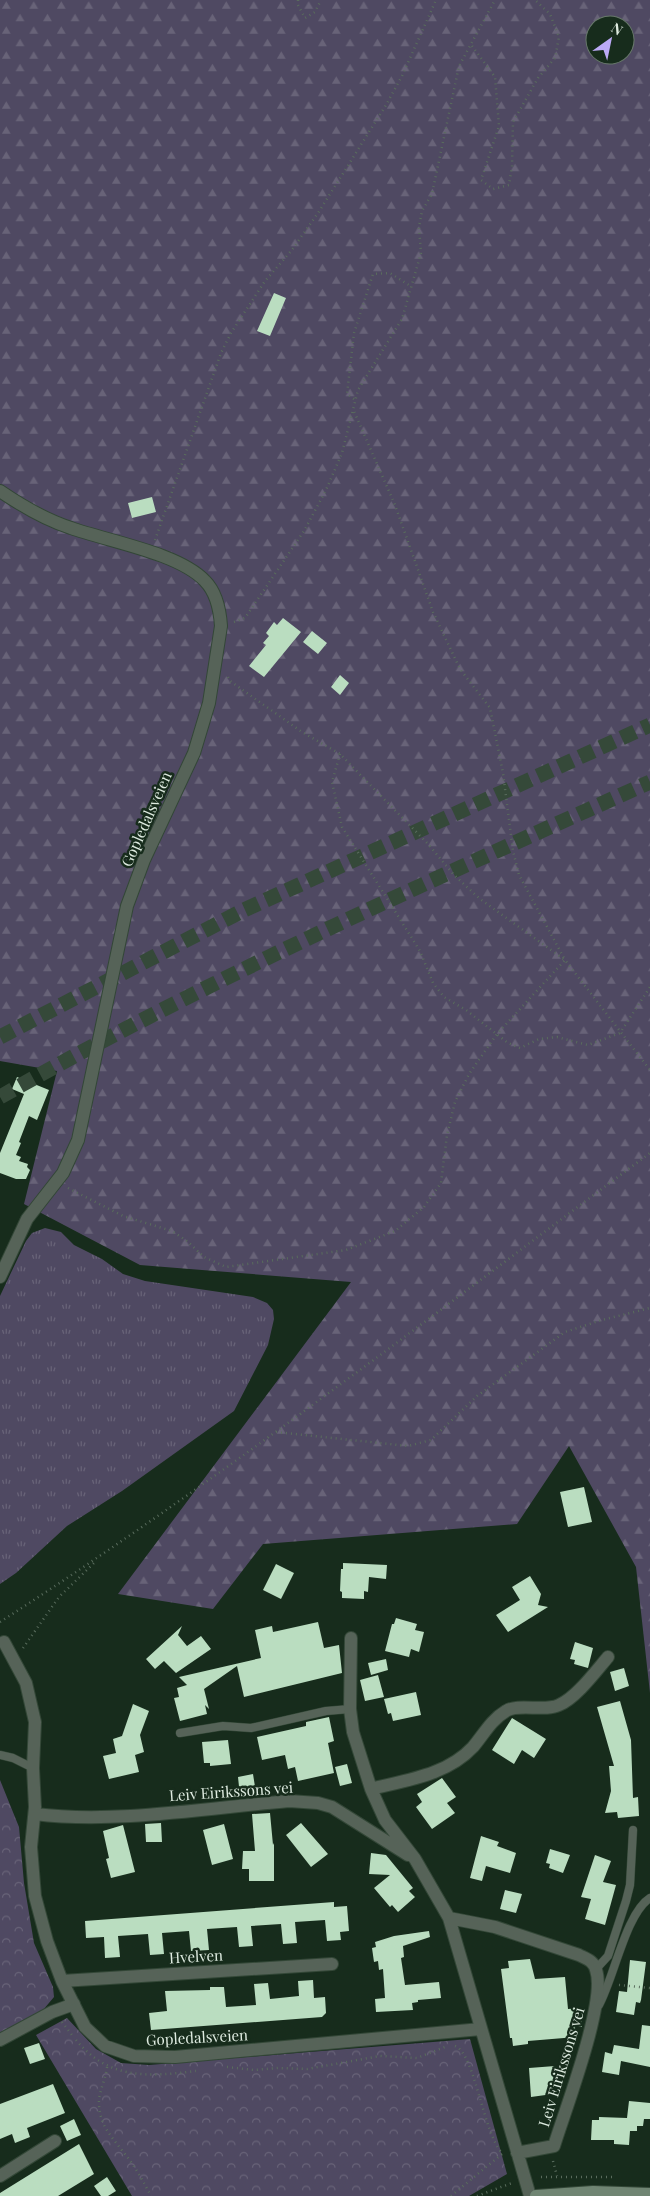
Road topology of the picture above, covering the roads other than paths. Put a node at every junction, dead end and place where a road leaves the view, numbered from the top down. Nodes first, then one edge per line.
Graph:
1 (0, 491) edge
2 (0, 1277) edge
3 (351, 1638) dead end
4 (4, 1642) dead end
5 (608, 1657) dead end
6 (350, 1709) junction
7 (180, 1733) dead end
8 (0, 1755) edge
9 (33, 1768) junction
10 (372, 1789) junction
11 (35, 1814) junction
12 (633, 1830) dead end
13 (414, 1859) junction
14 (650, 1898) edge
15 (449, 1918) junction
16 (332, 1964) dead end
17 (596, 1969) junction
18 (62, 1981) junction
19 (74, 2004) junction
20 (597, 2008) junction
21 (481, 2029) junction
22 (0, 2040) edge
23 (55, 2141) dead end
24 (518, 2153) junction
25 (0, 2176) edge
26 (559, 2194) edge
27 (650, 2194) edge
28 (530, 2196) edge
29 (536, 2196) edge

1 - 2 street, Gopledalsveien
3 - 6 street, Leiv Eirikssons vei
4 - 9 street, Gopledalsveien
5 - 10 street
6 - 7 lane
6 - 10 street, Leiv Eirikssons vei
8 - 9 lane
9 - 11 street, Gopledalsveien
10 - 13 street, Leiv Eirikssons vei
11 - 13 street, Leiv Eirikssons vei
11 - 18 street, Gopledalsveien
12 - 17 lane
13 - 15 street, Leiv Eirikssons vei
14 - 20 lane
15 - 17 street
15 - 21 street, Leiv Eirikssons vei
16 - 18 street, Hvelven
17 - 20 street, Leiv Eirikssons vei
18 - 19 street, Gopledalsveien
19 - 21 street, Gopledalsveien
19 - 22 street
20 - 24 street, Leiv Eirikssons vei
21 - 24 street, Leiv Eirikssons vei
23 - 25 street
24 - 28 street, Leiv Eirikssons vei
26 - 27 street
26 - 29 street

